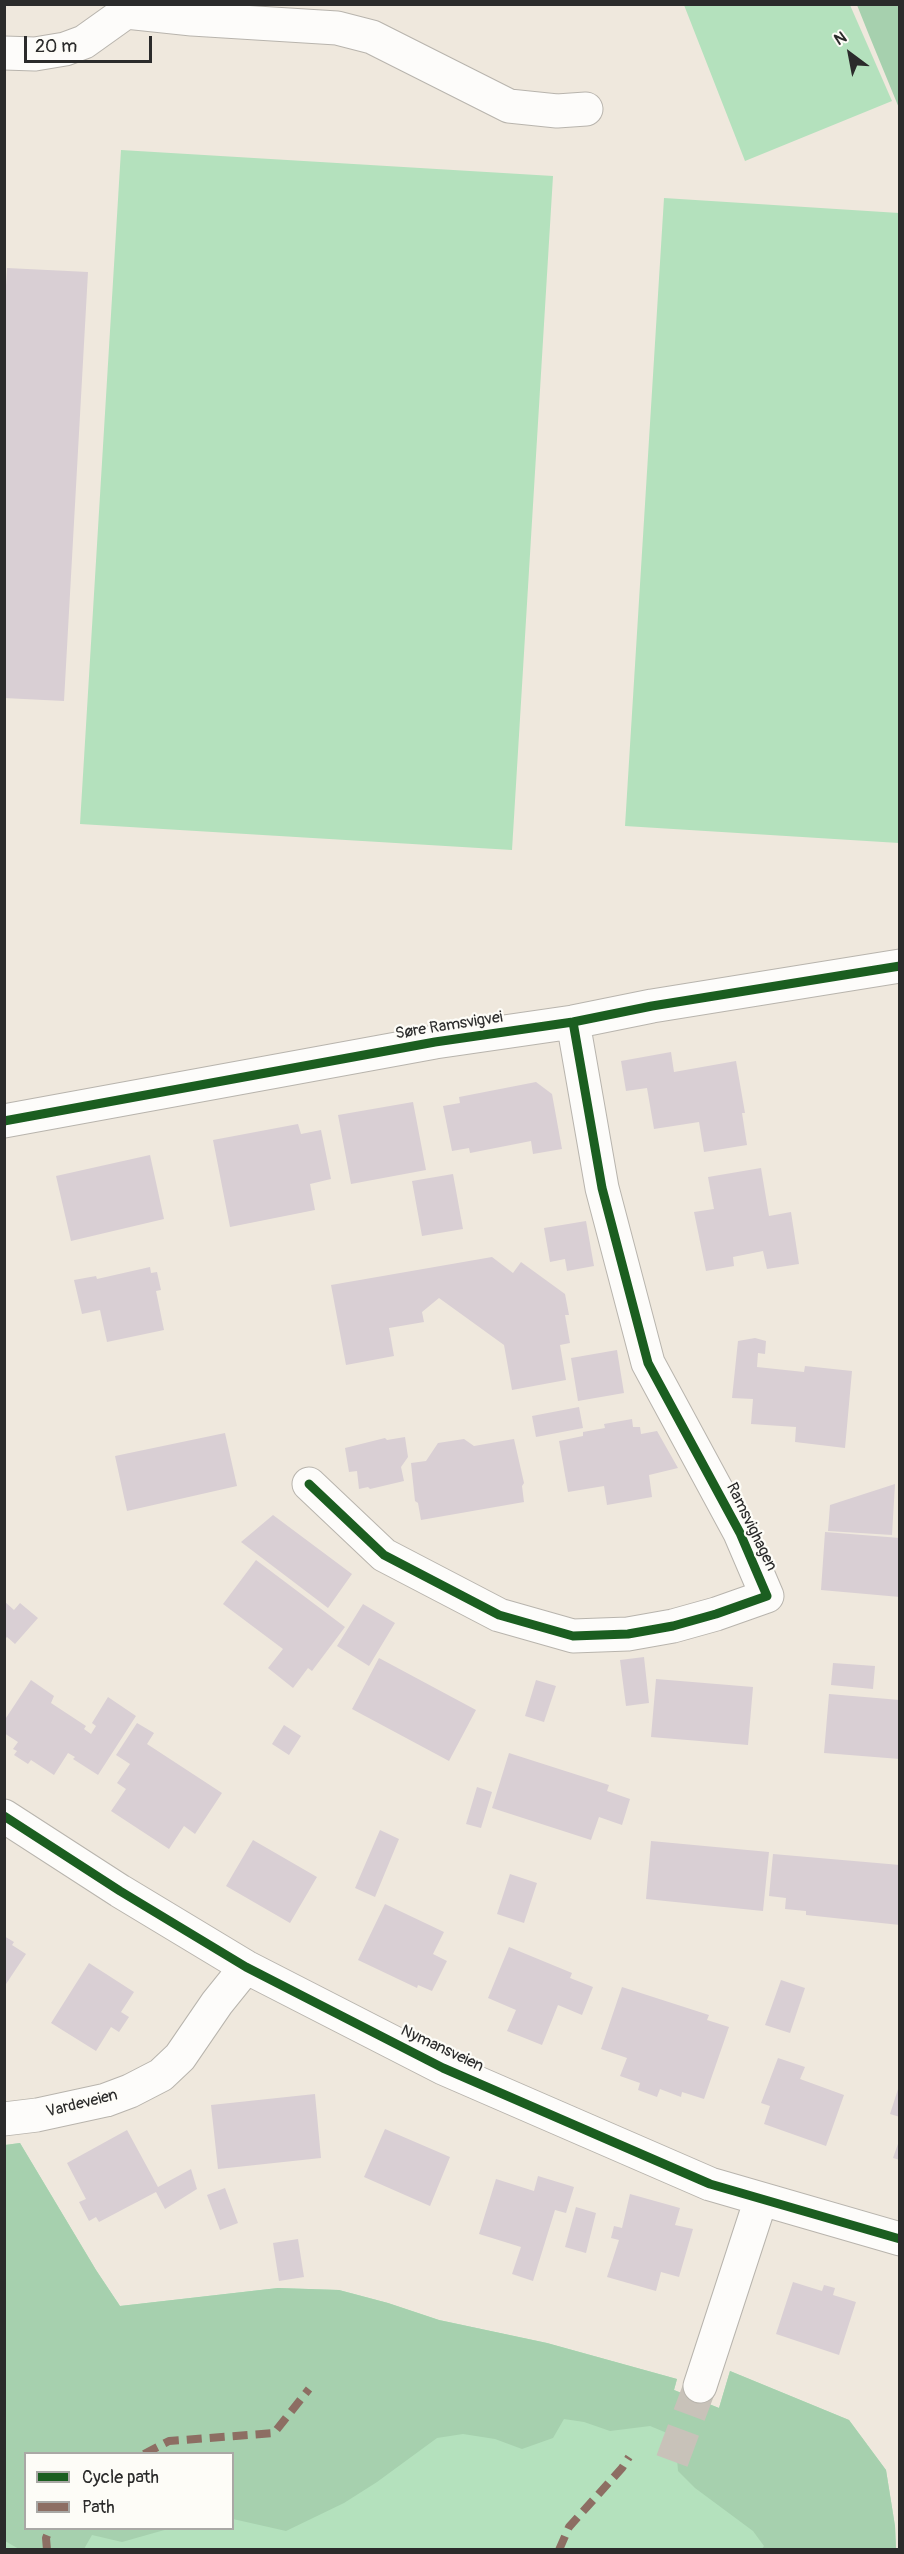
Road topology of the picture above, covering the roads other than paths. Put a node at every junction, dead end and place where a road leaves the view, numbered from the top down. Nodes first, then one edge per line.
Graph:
1 (138, 8) edge
2 (4, 53) edge
3 (586, 109) dead end
4 (900, 966) edge
5 (573, 1022) junction
6 (4, 1121) edge
7 (309, 1484) dead end
8 (4, 1816) edge
9 (246, 1967) junction
10 (4, 2119) edge
11 (761, 2199) junction
12 (900, 2240) edge
13 (700, 2386) tunnel mouth

1 - 2 street
1 - 3 street
4 - 5 street, Søre Ramsvigvei
5 - 6 street, Søre Ramsvigvei
5 - 7 street, Ramsvighagen
8 - 9 street, Nymansveien
9 - 10 street, Vardeveien
9 - 11 street, Nymansveien
11 - 12 street, Nymansveien
11 - 13 street

